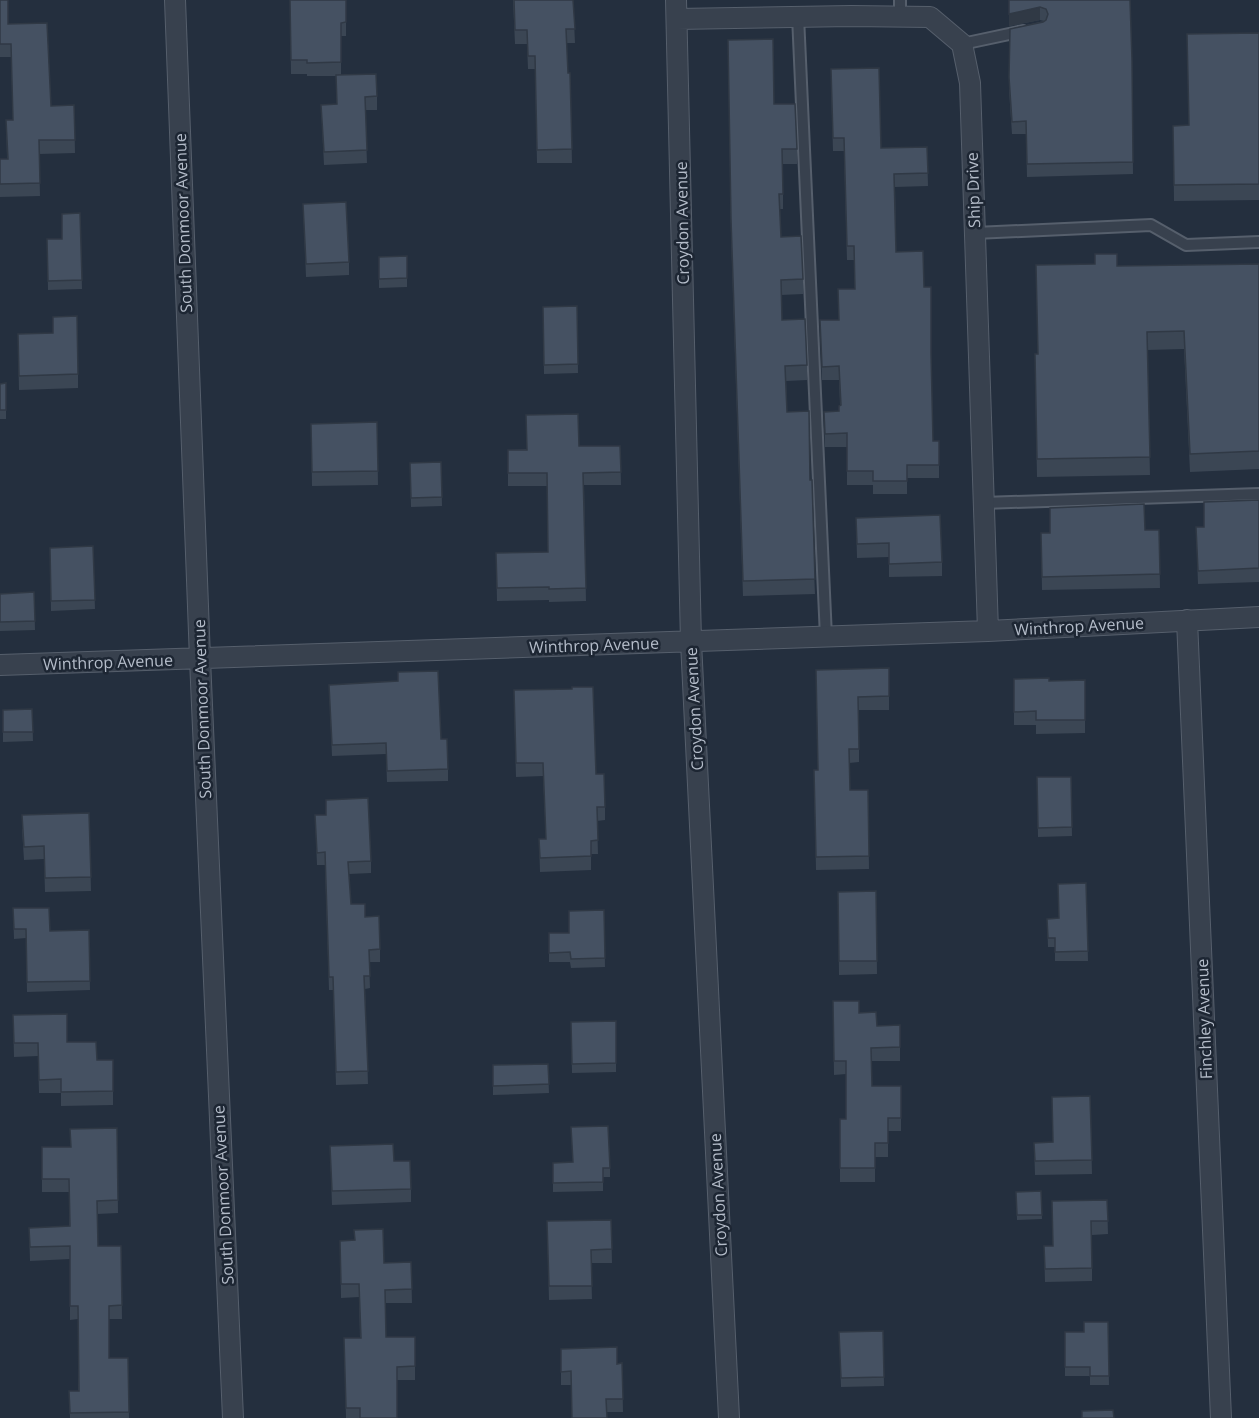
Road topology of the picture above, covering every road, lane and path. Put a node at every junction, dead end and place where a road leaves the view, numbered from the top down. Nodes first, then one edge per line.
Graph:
1 (175, 0) edge
2 (900, 8) edge
3 (676, 9) edge
4 (798, 16) junction
5 (1029, 29) edge
6 (962, 44) junction
7 (975, 233) junction
8 (1259, 242) edge
9 (1259, 494) edge
10 (983, 503) junction
11 (1259, 617) edge
12 (1187, 620) junction
13 (988, 631) junction
14 (826, 637) junction
15 (691, 642) junction
16 (200, 659) junction
17 (0, 665) edge
18 (233, 1418) edge
19 (729, 1418) edge
20 (1221, 1418) edge

1 - 16 street, South Donmoor Avenue
2 - 4 street
2 - 6 street
3 - 4 street
3 - 15 street, Croydon Avenue
4 - 14 lane
5 - 6 lane
6 - 7 street, Ship Drive
7 - 8 lane
7 - 10 street, Ship Drive
9 - 10 lane
10 - 13 street, Ship Drive
11 - 12 street, Winthrop Avenue
12 - 13 street, Winthrop Avenue
12 - 20 street, Finchley Avenue
13 - 14 street, Winthrop Avenue
14 - 15 street, Winthrop Avenue
15 - 16 street, Winthrop Avenue
15 - 19 street, Croydon Avenue
16 - 17 street, Winthrop Avenue
16 - 18 street, South Donmoor Avenue

